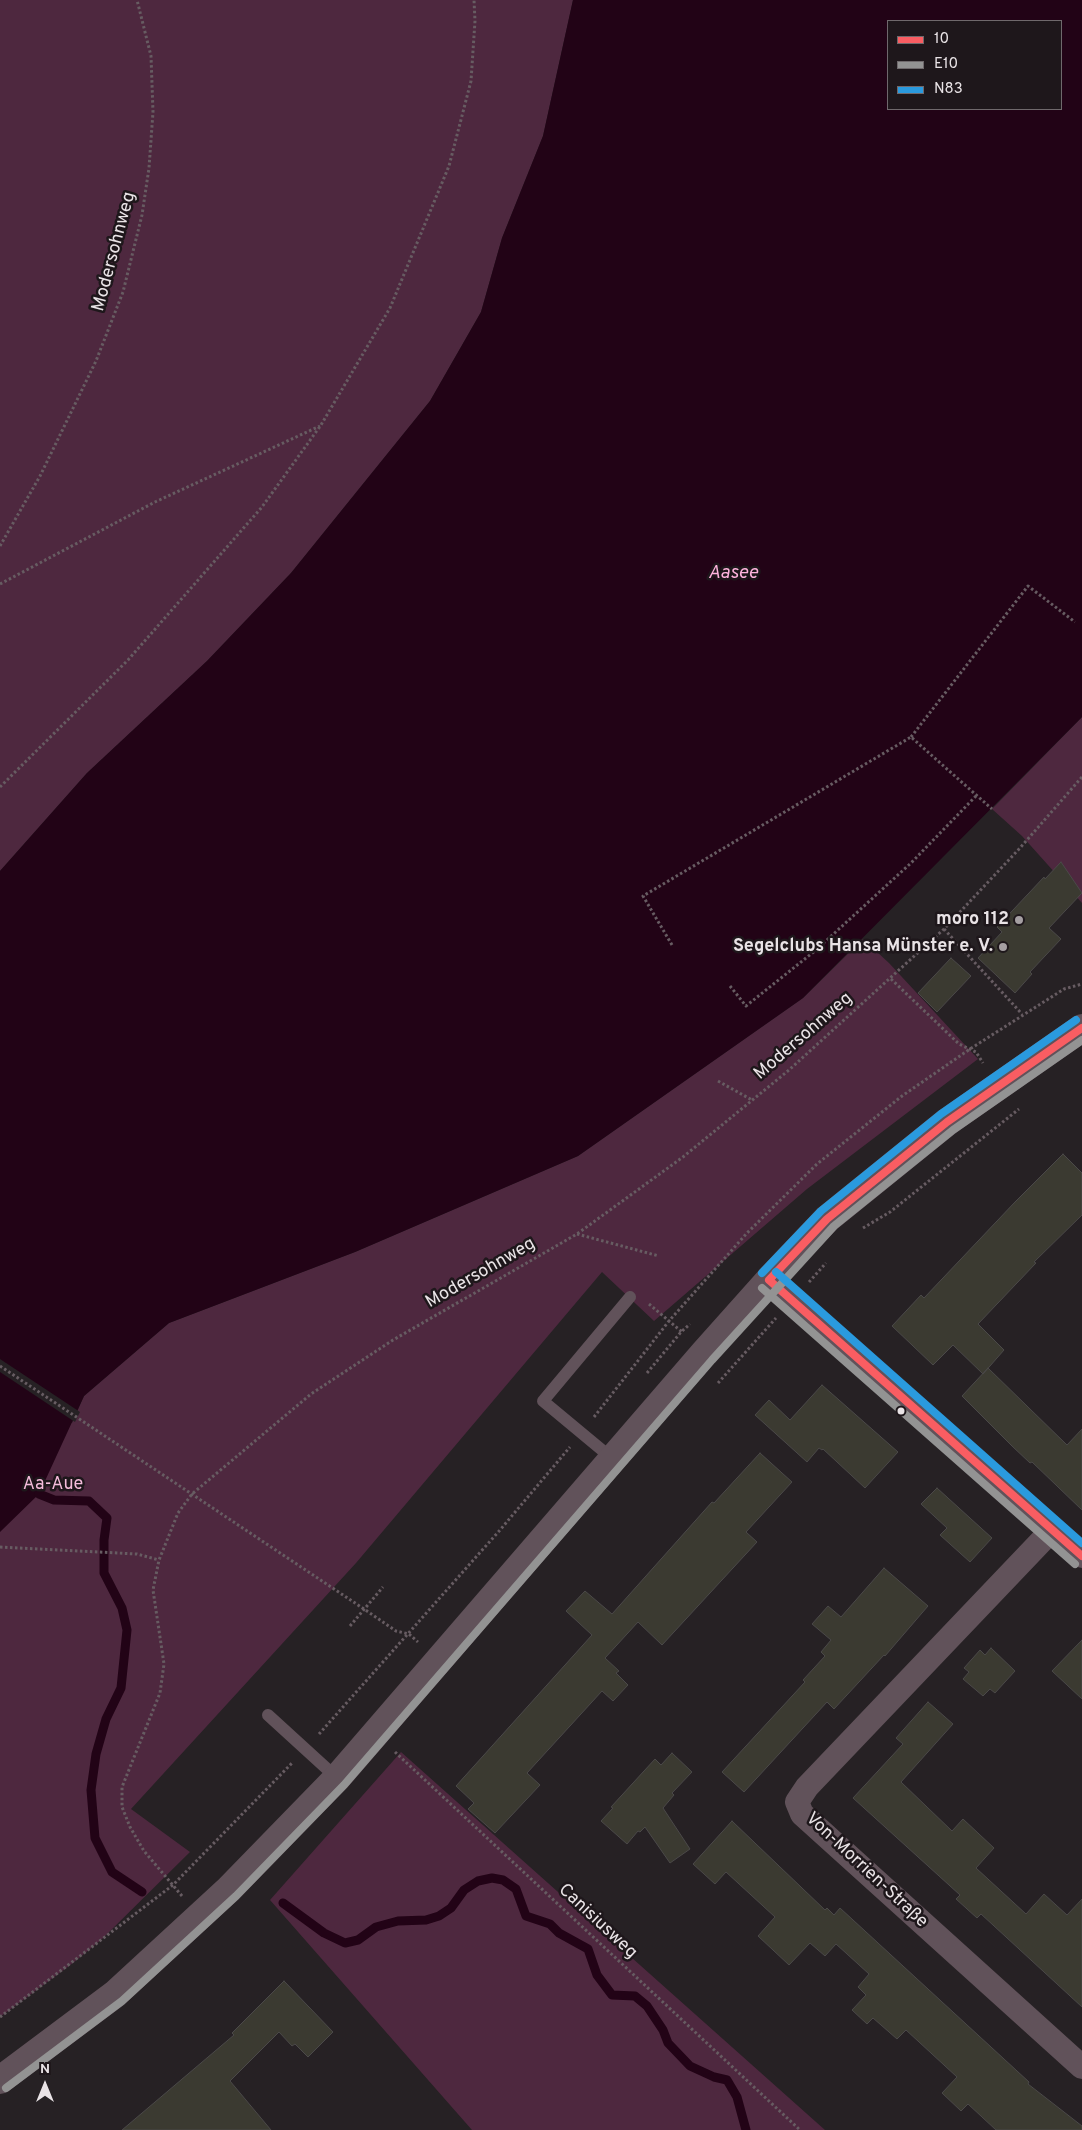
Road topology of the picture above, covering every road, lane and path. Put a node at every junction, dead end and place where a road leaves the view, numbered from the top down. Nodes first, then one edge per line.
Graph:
1 (137, 0) edge
2 (474, 0) edge
3 (321, 425) junction
4 (0, 546) edge
5 (0, 584) edge
6 (1075, 622) dead end
7 (911, 737) junction
8 (1082, 777) edge
9 (1077, 783) junction
10 (1082, 784) edge
11 (0, 787) edge
12 (976, 796) junction
13 (992, 809) dead end
14 (944, 929) junction
15 (672, 945) dead end
16 (891, 978) junction
17 (1082, 984) edge
18 (730, 986) dead end
19 (1022, 1014) junction
20 (1082, 1028) edge
21 (970, 1049) junction
22 (985, 1066) dead end
23 (718, 1081) dead end
24 (752, 1100) junction
25 (577, 1234) junction
26 (659, 1256) dead end
27 (770, 1280) junction
28 (630, 1297) dead end
29 (0, 1366) edge
30 (581, 1433) junction
31 (614, 1460) junction
32 (192, 1494) junction
33 (1052, 1530) junction
34 (0, 1547) edge
35 (1081, 1552) edge
36 (159, 1560) junction
37 (383, 1588) dead end
38 (364, 1609) junction
39 (350, 1626) dead end
40 (409, 1634) junction
41 (420, 1644) dead end
42 (268, 1715) dead end
43 (375, 1734) junction
44 (305, 1749) junction
45 (337, 1778) junction
46 (173, 1885) junction
47 (0, 2016) edge
48 (1082, 2067) edge
49 (0, 2080) edge
50 (800, 2130) edge

1 - 4 path, Modersohnweg
2 - 3 path
3 - 5 path
3 - 11 path
6 - 7 path
7 - 12 path
7 - 15 path
8 - 9 path, Modersohnweg
9 - 10 path
9 - 14 path, Modersohnweg
12 - 13 path
12 - 18 path
14 - 16 path, Modersohnweg
14 - 19 path
16 - 21 path
16 - 24 path, Modersohnweg
17 - 19 path
19 - 21 path
20 - 27 street
21 - 22 path
21 - 30 path
23 - 24 path
24 - 25 path, Modersohnweg
25 - 26 path
25 - 32 path, Modersohnweg
27 - 31 street
27 - 33 street
28 - 30 lane
29 - 32 path
30 - 31 lane
30 - 40 path
31 - 43 street
32 - 36 path, Modersohnweg
32 - 38 path
33 - 35 street
33 - 48 street, Von-Morrien-Straße
34 - 36 path
36 - 46 path, Modersohnweg
37 - 38 path
38 - 39 path
38 - 40 path
40 - 41 path
40 - 44 path
42 - 44 lane
43 - 45 street
43 - 50 path, Canisiusweg
44 - 45 lane
44 - 46 path
45 - 49 street
46 - 47 path

